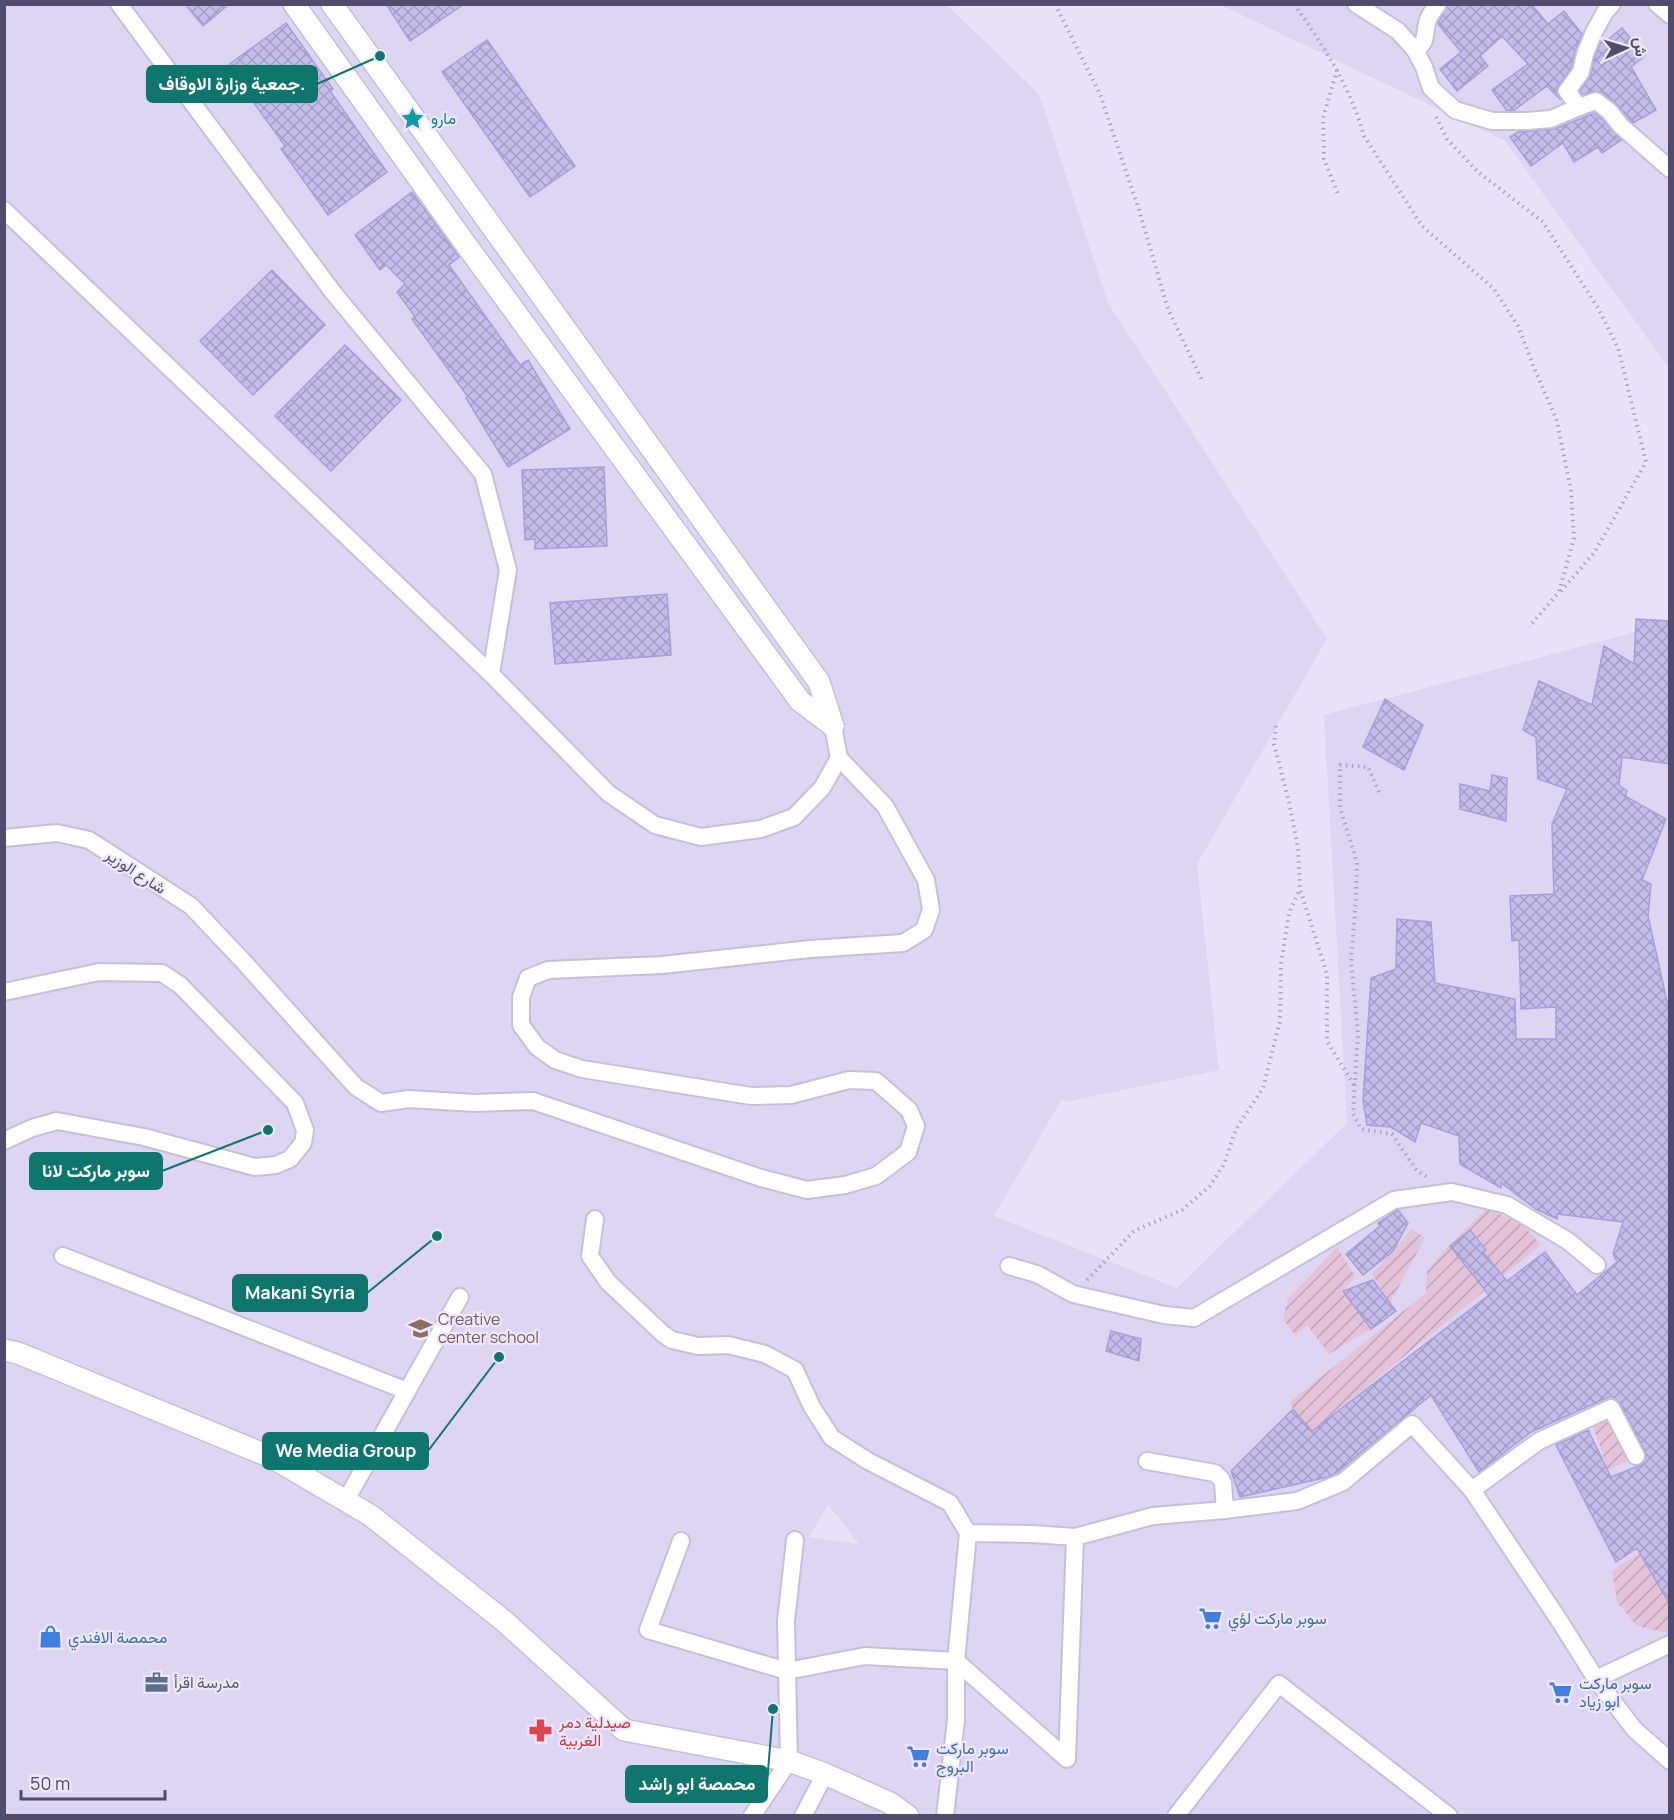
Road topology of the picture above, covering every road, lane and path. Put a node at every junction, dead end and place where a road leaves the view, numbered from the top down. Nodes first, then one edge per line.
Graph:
1 (119, 4) edge
2 (294, 4) edge
3 (332, 4) edge
4 (1055, 4) edge
5 (1294, 4) edge
6 (1356, 4) edge
7 (1438, 4) edge
8 (1612, 4) edge
9 (1657, 4) edge
10 (1670, 15) edge
11 (1415, 50) junction
12 (1337, 70) junction
13 (1431, 88) junction
14 (1579, 107) junction
15 (1670, 169) edge
16 (1338, 194) dead end
17 (4, 210) edge
18 (1202, 380) dead end
19 (1559, 592) junction
20 (1529, 627) dead end
21 (491, 674) junction
22 (833, 726) junction
23 (1276, 726) dead end
24 (839, 758) junction
25 (1379, 792) dead end
26 (4, 838) edge
27 (1300, 889) junction
28 (4, 992) edge
29 (1355, 1087) junction
30 (4, 1141) edge
31 (1452, 1192) junction
32 (595, 1220) dead end
33 (63, 1256) dead end
34 (1597, 1265) dead end
35 (1009, 1266) dead end
36 (1073, 1294) junction
37 (460, 1297) dead end
38 (4, 1350) edge
39 (407, 1391) junction
40 (1636, 1456) dead end
41 (1147, 1461) dead end
42 (1472, 1490) junction
43 (346, 1500) junction
44 (1226, 1510) junction
45 (968, 1533) junction
46 (1075, 1537) junction
47 (795, 1540) dead end
48 (681, 1541) dead end
49 (1670, 1644) edge
50 (956, 1661) junction
51 (787, 1671) junction
52 (1596, 1679) junction
53 (789, 1761) junction
54 (1670, 1761) edge
55 (825, 1774) junction
56 (889, 1809) edge
57 (752, 1815) edge
58 (803, 1815) edge
59 (908, 1815) edge
60 (945, 1815) edge
61 (1176, 1815) edge
62 (1449, 1815) edge

1 - 21 street
2 - 22 street
3 - 22 street
4 - 18 path
5 - 12 path
6 - 11 street
7 - 11 street
8 - 14 street
9 - 10 street
11 - 13 street
12 - 16 path
12 - 19 path
13 - 14 street
13 - 19 path
14 - 15 street
17 - 21 street
19 - 20 path
21 - 24 street
22 - 24 street
23 - 27 path
24 - 26 street, شارع الوزير
25 - 29 path
27 - 29 path
27 - 36 path
28 - 30 street
29 - 31 path
31 - 34 street
31 - 36 street
32 - 45 street
33 - 39 street
35 - 36 street
37 - 39 street
38 - 43 street
39 - 43 street
40 - 42 street
41 - 44 street
42 - 44 street
42 - 52 street
43 - 53 street
44 - 46 street
45 - 46 street
45 - 50 street
46 - 50 street
47 - 51 street
48 - 51 street
49 - 52 street
50 - 51 street
50 - 60 street
51 - 53 street
52 - 54 street
53 - 55 street
53 - 57 street
55 - 56 street
55 - 58 street
56 - 59 street
61 - 62 street

